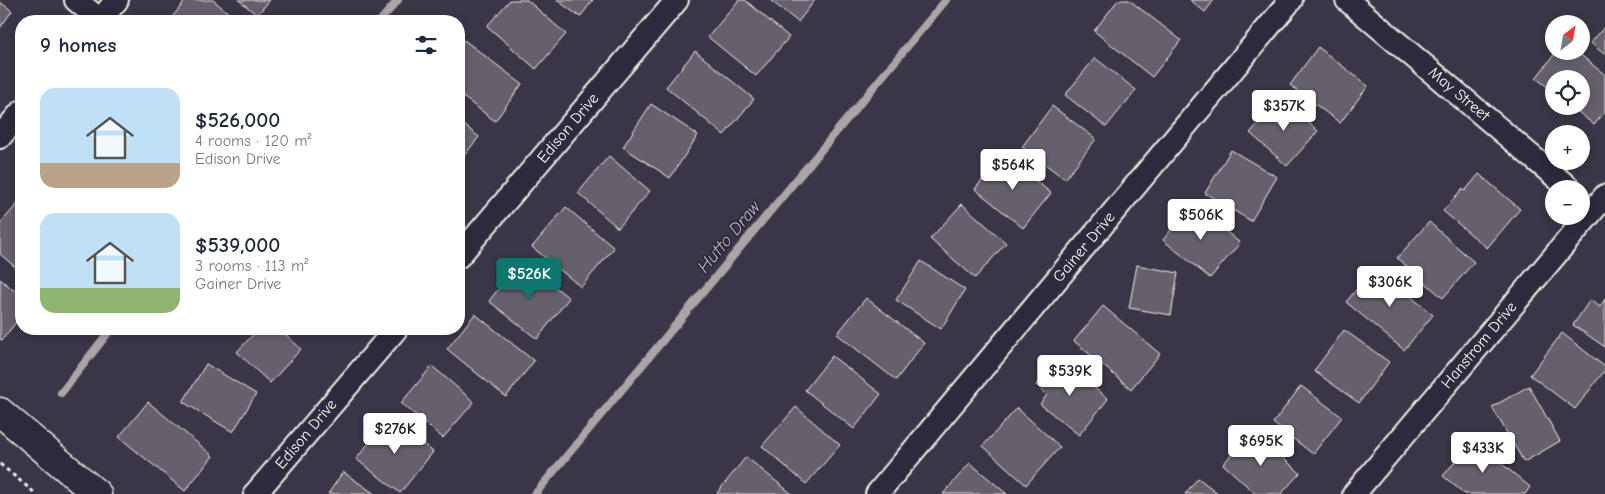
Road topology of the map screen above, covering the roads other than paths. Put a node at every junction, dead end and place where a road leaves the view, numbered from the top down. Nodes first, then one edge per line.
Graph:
1 (76, 0) edge
2 (117, 0) edge
3 (677, 0) edge
4 (1291, 0) edge
5 (1347, 0) edge
6 (92, 15) edge
7 (104, 15) edge
8 (15, 119) edge
9 (0, 137) edge
10 (1559, 180) edge
11 (1596, 205) edge
12 (465, 249) edge
13 (391, 335) edge
14 (0, 412) edge
15 (97, 494) edge
16 (255, 494) edge
17 (877, 494) edge
18 (1354, 494) edge

1 - 6 street
2 - 7 street
3 - 12 street, Edison Drive
4 - 17 street, Gainer Drive
5 - 10 street, May Street
8 - 9 street
11 - 18 street, Hanstrom Drive
13 - 16 street, Edison Drive
14 - 15 street

